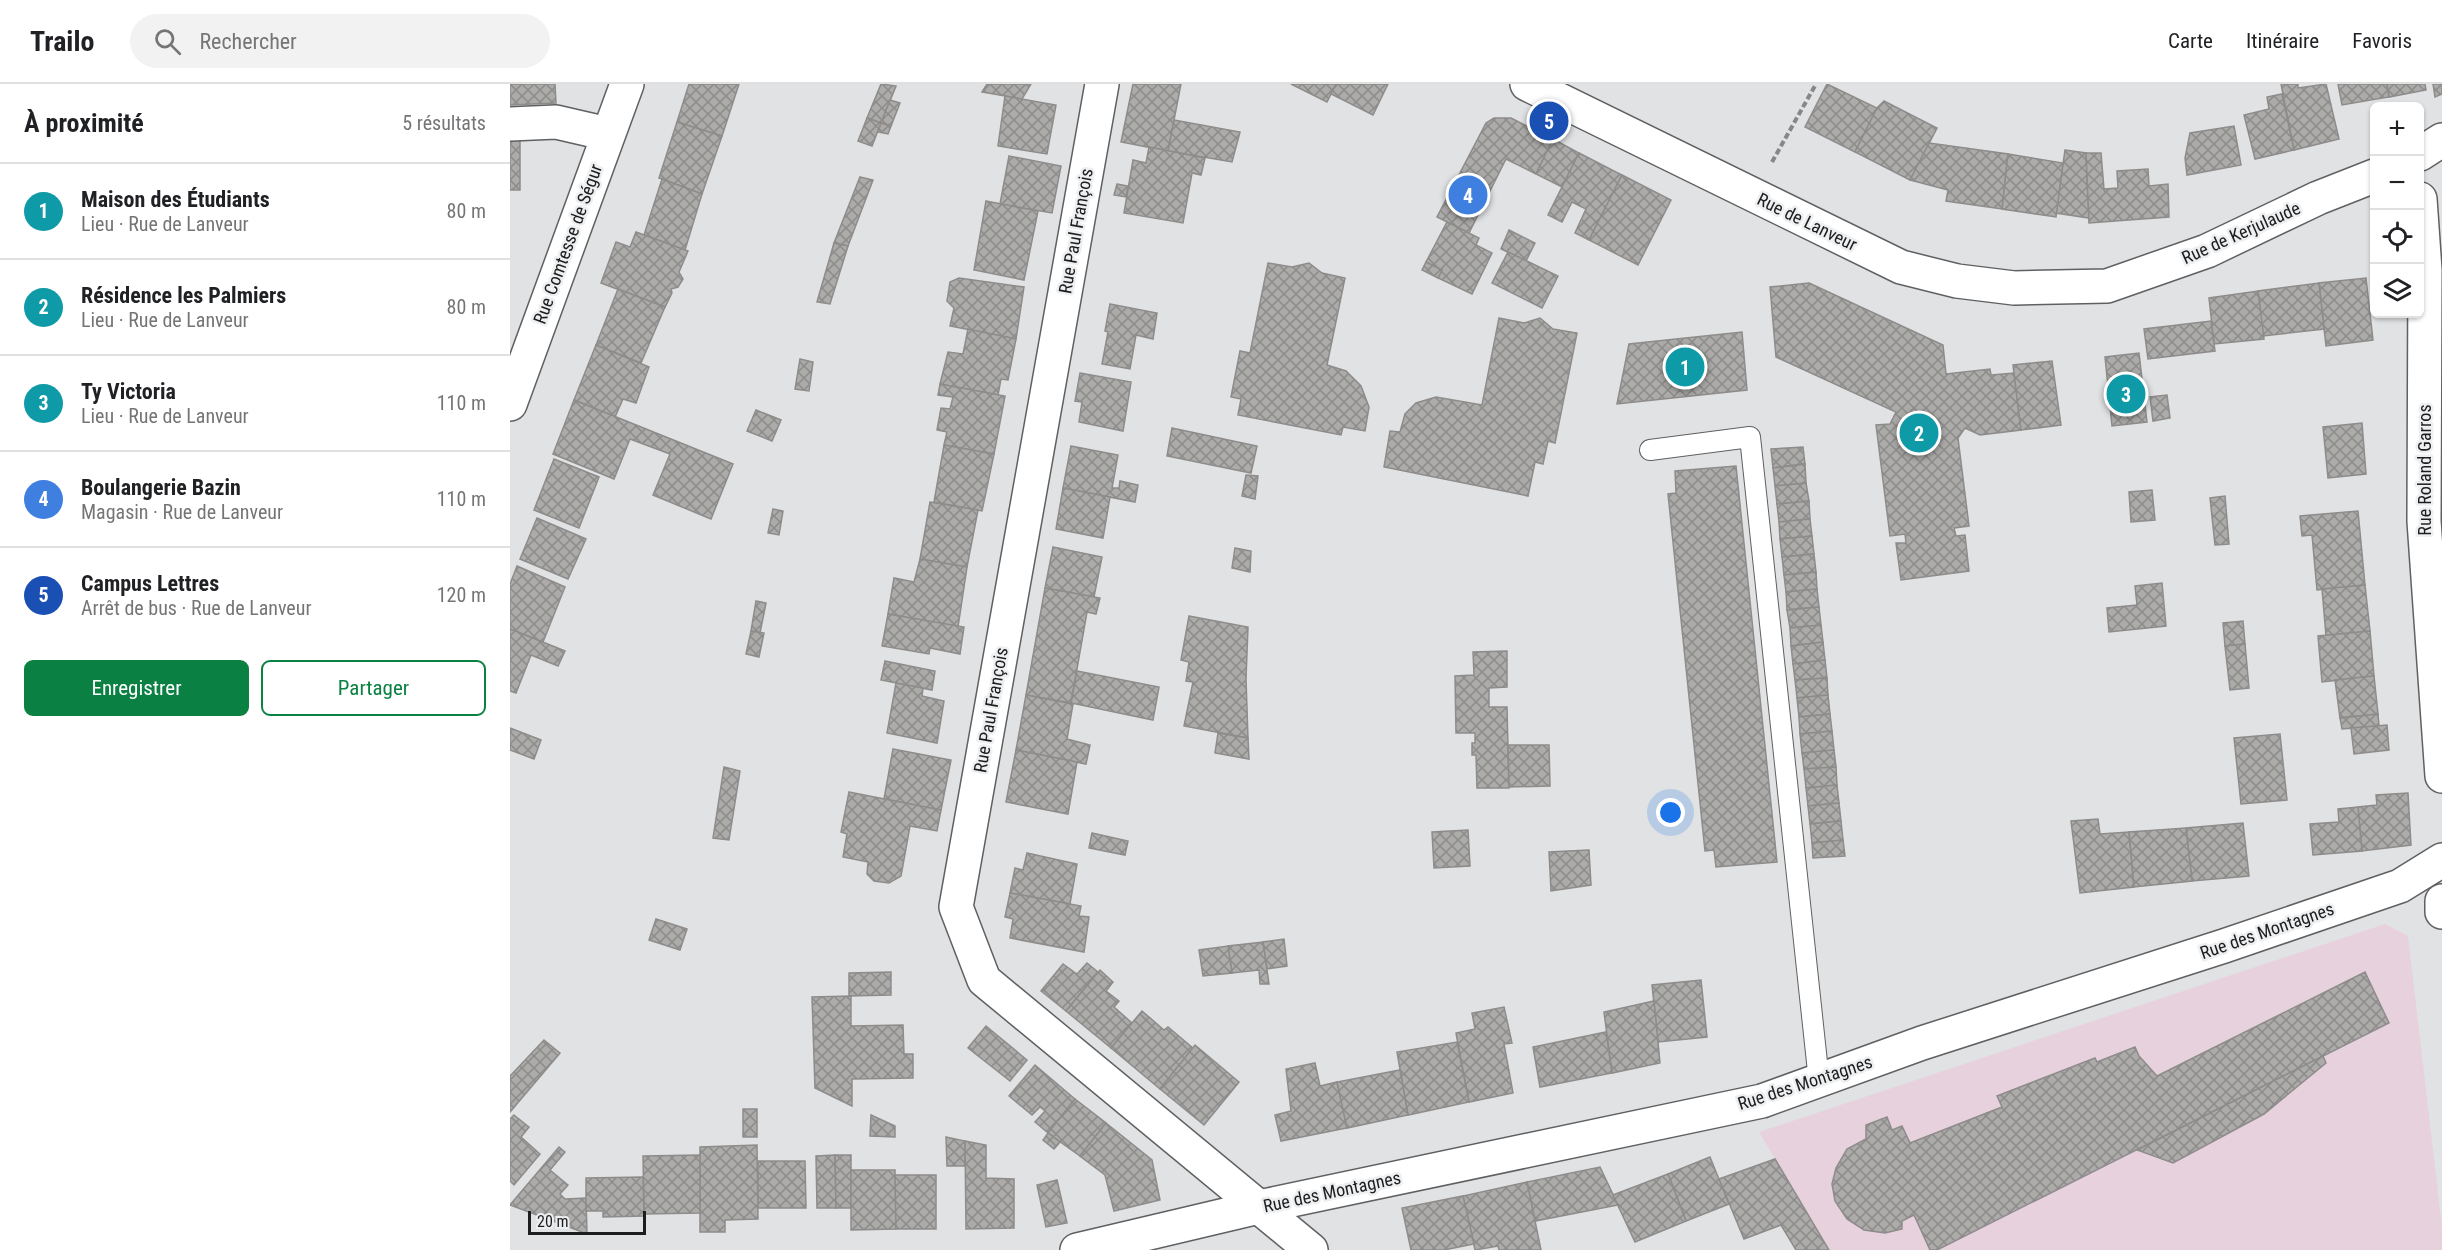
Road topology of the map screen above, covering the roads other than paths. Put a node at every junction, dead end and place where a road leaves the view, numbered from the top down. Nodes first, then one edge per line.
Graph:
1 (627, 84) edge
2 (1102, 84) edge
3 (1527, 84) edge
4 (510, 124) edge
5 (608, 134) junction
6 (2442, 140) edge
7 (2424, 151) edge
8 (2370, 178) edge
9 (2421, 210) edge
10 (2107, 286) joint
11 (510, 404) edge
12 (1650, 450) dead end
13 (2442, 776) edge
14 (2442, 860) edge
15 (2442, 901) edge
16 (2442, 912) edge
17 (1819, 1080) junction
18 (1259, 1207) junction
19 (1077, 1250) edge
20 (1311, 1250) edge

1 - 5 street, Rue Comtesse de Ségur
2 - 18 street, Rue Paul François
3 - 10 street, Rue de Lanveur
4 - 5 street
5 - 11 street, Rue Comtesse de Ségur
6 - 7 street
8 - 10 street, Rue de Kerjulaude
9 - 13 street, Rue Roland Garros
12 - 17 lane
14 - 17 street, Rue des Montagnes
15 - 16 street
17 - 18 street, Rue des Montagnes
18 - 19 street, Rue des Montagnes
18 - 20 street, Rue Paul François

